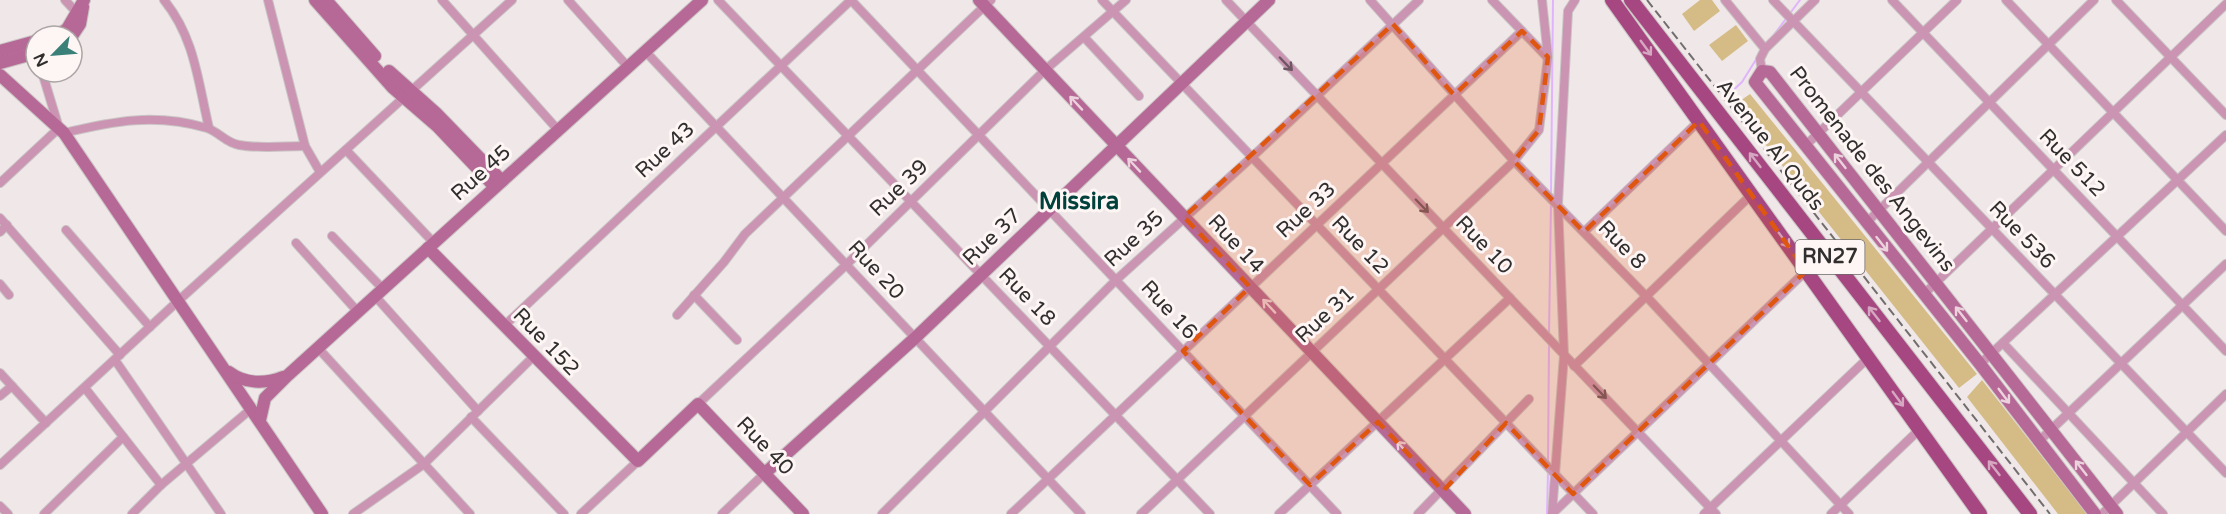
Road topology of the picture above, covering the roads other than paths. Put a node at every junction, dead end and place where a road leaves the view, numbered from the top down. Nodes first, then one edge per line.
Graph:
1 (65, 0) edge
2 (84, 0) edge
3 (164, 0) edge
4 (268, 0) edge
5 (315, 0) edge
6 (326, 0) edge
7 (442, 0) edge
8 (512, 0) edge
9 (568, 0) edge
10 (718, 0) edge
11 (851, 0) edge
12 (1102, 0) edge
13 (1126, 0) edge
14 (1226, 0) edge
15 (1269, 0) edge
16 (1370, 0) edge
17 (1419, 0) edge
18 (1492, 0) edge
19 (1542, 0) edge
20 (1575, 0) edge
21 (1612, 0) edge
22 (1631, 0) edge
23 (1725, 0) edge
24 (1773, 0) edge
25 (1815, 0) edge
26 (1892, 0) edge
27 (1957, 0) edge
28 (2006, 0) edge
29 (2094, 0) edge
30 (2116, 0) edge
31 (696, 2) edge
32 (985, 2) edge
33 (2226, 4) edge
34 (1113, 12) junction
35 (79, 14) junction
36 (1246, 21) junction
37 (1793, 21) junction
38 (71, 24) edge
39 (76, 24) edge
40 (1393, 24) junction
41 (1522, 31) junction
42 (1923, 33) junction
43 (474, 35) junction
44 (1084, 37) junction
45 (24, 44) edge
46 (2048, 45) junction
47 (1765, 49) junction
48 (0, 51) edge
49 (645, 51) junction
50 (24, 56) edge
51 (1548, 57) junction
52 (2171, 57) junction
53 (0, 63) edge
54 (781, 66) junction
55 (628, 67) junction
56 (917, 70) junction
57 (1045, 70) junction
58 (1762, 71) junction
59 (0, 75) edge
60 (1181, 82) junction
61 (46, 84) edge
62 (1861, 92) junction
63 (407, 95) junction
64 (1454, 95) junction
65 (1139, 96) dead end
66 (1317, 96) junction
67 (1989, 101) junction
68 (2113, 112) junction
69 (2226, 115) edge
70 (1699, 121) junction
71 (716, 127) junction
72 (208, 128) junction
73 (62, 130) junction
74 (558, 130) junction
75 (1818, 134) junction
76 (979, 135) junction
77 (2226, 135) edge
78 (848, 136) junction
79 (305, 146) junction
80 (1116, 146) junction
81 (1805, 146) junction
82 (346, 150) junction
83 (1252, 157) junction
84 (1514, 161) junction
85 (1928, 162) junction
86 (1381, 164) junction
87 (2054, 170) junction
88 (320, 172) junction
89 (2177, 180) junction
90 (0, 183) edge
91 (499, 184) junction
92 (1751, 195) junction
93 (783, 198) junction
94 (911, 201) junction
95 (1558, 204) junction
96 (1049, 209) junction
97 (1879, 210) junction
98 (1184, 217) junction
99 (0, 218) edge
100 (1866, 223) junction
101 (1317, 225) junction
102 (1443, 228) junction
103 (3, 229) edge
104 (1992, 229) junction
105 (66, 230) dead end
106 (2226, 231) edge
107 (1584, 232) junction
108 (332, 236) dead end
109 (2117, 237) junction
110 (296, 243) dead end
111 (431, 245) junction
112 (2226, 264) edge
113 (846, 265) junction
114 (1806, 271) junction
115 (981, 275) junction
116 (1116, 280) junction
117 (1936, 283) junction
118 (0, 284) edge
119 (1250, 287) junction
120 (1378, 289) junction
121 (379, 292) junction
122 (9, 295) dead end
123 (693, 295) junction
124 (1923, 295) junction
125 (2055, 295) junction
126 (1646, 296) junction
127 (1510, 298) junction
128 (178, 301) junction
129 (2182, 305) junction
130 (358, 312) junction
131 (677, 315) dead end
132 (504, 326) junction
133 (150, 327) junction
134 (915, 338) junction
135 (737, 340) dead end
136 (2003, 343) junction
137 (1048, 345) junction
138 (318, 348) junction
139 (1183, 351) junction
140 (2226, 351) edge
141 (1312, 352) junction
142 (1992, 353) junction
143 (1564, 355) junction
144 (118, 357) junction
145 (533, 357) junction
146 (1444, 358) junction
147 (1868, 358) junction
148 (1708, 362) junction
149 (1980, 364) junction
150 (2121, 364) junction
151 (1574, 366) junction
152 (225, 368) junction
153 (0, 373) edge
154 (287, 376) junction
155 (12, 386) junction
156 (85, 388) junction
157 (2226, 394) edge
158 (0, 396) edge
159 (1529, 399) dead end
160 (696, 407) junction
161 (251, 409) junction
162 (983, 410) junction
163 (478, 411) junction
164 (2069, 413) junction
165 (1115, 415) junction
166 (1244, 416) junction
167 (471, 417) junction
168 (260, 420) junction
169 (1378, 422) junction
170 (46, 423) junction
171 (1506, 423) junction
172 (1920, 429) junction
173 (2051, 430) junction
174 (1637, 431) junction
175 (2187, 433) junction
176 (123, 437) junction
177 (1781, 441) junction
178 (2038, 442) junction
179 (638, 461) junction
180 (186, 464) junction
181 (423, 464) junction
182 (0, 465) edge
183 (2226, 473) edge
184 (1554, 474) junction
185 (762, 476) junction
186 (1048, 478) junction
187 (1177, 480) junction
188 (2134, 483) junction
189 (160, 485) junction
190 (1310, 485) junction
191 (1443, 490) junction
192 (1573, 494) junction
193 (1841, 505) junction
194 (0, 506) edge
195 (2110, 511) edge
196 (139, 512) edge
197 (1710, 512) edge
198 (1976, 512) edge
199 (8, 514) edge
200 (44, 514) edge
201 (220, 514) edge
202 (322, 514) edge
203 (353, 514) edge
204 (470, 514) edge
205 (564, 514) edge
206 (581, 514) edge
207 (722, 514) edge
208 (793, 514) edge
209 (803, 514) edge
210 (882, 514) edge
211 (1011, 514) edge
212 (1082, 514) edge
213 (1141, 514) edge
214 (1210, 514) edge
215 (1279, 514) edge
216 (1337, 514) edge
217 (1418, 514) edge
218 (1465, 514) edge
219 (1552, 514) edge
220 (1593, 514) edge
221 (1832, 514) edge
222 (1849, 514) edge
223 (2030, 514) edge
224 (2095, 514) edge
225 (2163, 514) edge

1 - 35 street
2 - 35 street
3 - 72 street
4 - 79 street
5 - 63 street
6 - 63 street
7 - 43 street
8 - 43 street
9 - 55 street
10 - 54 street, Rue 18
11 - 54 street, Rue 43
11 - 56 street, Rue 16
12 - 34 street, Rue 12
13 - 34 street, Rue 39
14 - 36 street, Rue 10
15 - 36 street, Rue 37
16 - 40 street, Rue 8
17 - 40 street, Rue 35
18 - 41 street
19 - 51 street, Rue 31
20 - 95 street
21 -> 70 main road, Avenue Al Quds / RN27
223 -> 22 main road, Avenue Al Quds / RN27
23 - 47 street
24 - 37 street, Rue 536
25 - 37 street
26 - 42 street, Rue 512
27 - 42 street
28 - 46 street
29 - 46 street
30 - 52 street
31 - 49 street, Rue 45
32 - 56 street
32 - 57 street, Rue 14
33 - 52 street
34 - 44 street, Rue 39
34 - 60 street, Rue 12
35 - 38 street
35 - 39 street
36 - 60 street, Rue 37
36 -> 66 street, Rue 10
37 - 47 street
37 - 62 street, Rue 536
40 - 64 street, Rue 8
40 - 66 street, Rue 35
41 - 51 street
41 - 64 street, Rue 33
42 - 62 street
42 - 67 street, Rue 512
43 - 63 street
43 - 74 street
44 - 57 street, Rue 39
44 - 65 street
45 - 48 street
46 - 67 street
46 - 68 street
47 - 58 street
49 - 55 street, Rue 45
49 - 71 street, Rue 20
50 - 53 street
51 - 84 street, Rue 31
52 - 68 street
52 - 69 street
54 - 71 street, Rue 43
54 - 78 street, Rue 18
55 - 74 street, Rue 45
56 - 76 street, Rue 16
56 - 78 street
57 - 76 street, Rue 39
80 -> 57 street, Rue 14
58 - 75 street, Promenade des Angevins
58 - 81 street, Promenade des Angevins
59 - 73 street
60 - 80 street, Rue 37
60 - 83 street, Rue 12
61 - 73 street
62 - 75 street
62 - 85 street, Rue 536
63 - 82 street
63 - 91 street
64 - 84 street, Rue 8
64 - 86 street, Rue 33
66 - 83 street, Rue 35
66 - 86 street, Rue 10
67 - 85 street
67 - 87 street, Rue 512
68 - 87 street
68 - 89 street
70 - 92 main road, Avenue Al Quds / RN27
70 - 107 street
71 - 93 street, Rue 20
71 - 132 street, Rue 43
72 - 73 street
72 - 79 street
73 - 90 street
73 - 128 street
74 - 91 street, Rue 45
75 - 81 street
97 -> 75 street, Promenade des Angevins
76 - 94 street, Rue 39
76 - 96 street, Rue 16
77 - 89 street
78 - 93 street
78 - 94 street, Rue 18
79 - 88 street
80 - 96 street, Rue 37
98 -> 80 street, Rue 14
81 - 100 street, Promenade des Angevins
82 - 88 street
82 - 111 street
83 - 98 street, Rue 35
83 - 101 street, Rue 12
84 - 95 street, Rue 8
84 - 102 street, Rue 31
85 - 97 street
85 - 104 street, Rue 536
86 - 101 street, Rue 33
86 -> 102 street, Rue 10
87 - 104 street
87 - 109 street, Rue 512
88 - 128 street
89 - 106 street
89 - 109 street
91 - 111 street, Rue 45
92 -> 114 main road, Avenue Al Quds / RN27
92 - 126 street
93 - 113 street, Rue 20
93 - 123 street
94 - 113 street, Rue 39
94 - 115 street, Rue 18
95 - 107 street, Rue 8
95 - 143 street
96 - 115 street, Rue 37
96 - 116 street, Rue 16
97 - 100 street
97 - 117 street, Promenade des Angevins
98 - 116 street, Rue 35
98 - 119 street, Rue 14
99 - 103 street
100 -> 124 street, Promenade des Angevins
101 - 119 street, Rue 33
101 - 120 street, Rue 12
102 - 120 street, Rue 31
102 - 127 street, Rue 10
103 - 144 street
104 - 117 street
104 - 125 street, Rue 536
105 - 133 street
107 - 126 street, Rue 8
108 - 121 street
109 - 125 street
109 - 129 street, Rue 512
110 - 130 street
111 - 121 street, Rue 45
111 - 132 street, Rue 152
112 - 129 street
113 - 134 street, Rue 20
113 - 160 street, Rue 39
114 - 147 main road, Avenue Al Quds / RN27
114 - 148 street
115 - 134 street, Rue 37
115 - 137 street, Rue 18
116 - 137 street, Rue 35
116 - 139 street, Rue 16
117 - 124 street
142 -> 117 street, Promenade des Angevins
118 - 122 street
119 - 139 street, Rue 33
141 -> 119 street, Rue 14
120 - 141 street, Rue 31
120 - 146 street, Rue 12
121 - 130 street, Rue 45
121 - 163 street
123 - 131 street
123 - 135 street
124 - 149 street, Promenade des Angevins
125 - 136 street
125 - 150 street, Rue 536
126 - 148 street, Rue 8
126 - 151 street
127 - 143 street, Rue 10
127 - 146 street
128 - 133 street
128 - 152 street
129 - 140 street, Rue 512
129 - 150 street
130 - 138 street, Rue 45
132 - 145 street, Rue 152
133 - 144 street
134 - 162 street, Rue 20
134 - 185 street, Rue 37
136 - 142 street
136 - 164 street
137 - 162 street, Rue 35
137 - 165 street, Rue 18
138 - 154 street, Rue 45
138 - 181 street
139 - 165 street, Rue 33
139 - 166 street, Rue 16
141 - 166 street, Rue 31
141 - 169 street, Rue 14
142 - 149 street
142 - 173 street, Promenade des Angevins
143 - 151 street, Rue 10
143 - 184 street
144 - 156 street
144 - 180 street
145 - 163 street
145 - 179 street, Rue 152
146 - 169 street
146 - 171 street, Rue 12
147 -> 172 main road, Avenue Al Quds / RN27
147 - 177 street
148 - 174 street
148 - 177 street, Rue 8
149 -> 178 street, Promenade des Angevins
150 - 164 street
150 - 175 street, Rue 536
151 -> 174 street, Rue 10
152 - 154 street
152 - 161 street
153 - 155 street
154 - 168 street, Rue 45
155 - 158 street
155 - 170 street
156 - 170 street
156 - 176 street
157 - 175 street
159 - 171 street
160 - 179 street
160 - 185 street, Rue 40
161 - 168 street
161 - 180 street
162 - 186 street, Rue 20
162 - 210 street, Rue 35
163 - 167 street
164 - 173 street
164 - 188 street
165 - 186 street, Rue 33
165 - 187 street, Rue 18
166 - 187 street, Rue 31
166 - 190 street, Rue 16
167 - 181 street
167 - 205 street
168 - 202 street
169 - 190 street
191 -> 169 street, Rue 14
170 - 182 street
171 - 184 street, Rue 12
171 - 191 street
172 - 193 street
172 - 198 main road, Avenue Al Quds / RN27
173 - 178 street
195 -> 173 street, Promenade des Angevins
174 - 192 street
174 - 197 street, Rue 10
175 - 183 street, Rue 536
175 - 188 street
176 - 189 street
176 - 200 street
177 - 193 street, Rue 8
177 - 197 street
178 - 224 street, Promenade des Angevins
179 - 206 street
180 - 189 street
180 - 201 street
181 - 203 street
181 - 204 street
184 - 192 street, Rue 12
184 - 219 street
185 - 207 street
185 - 208 street, Rue 40
185 - 209 street, Rue 40
186 - 211 street, Rue 33
186 - 212 street, Rue 20
187 - 213 street, Rue 31
187 - 214 street, Rue 18
188 - 195 street
188 - 225 street
189 - 196 street
190 - 215 street
190 - 216 street, Rue 16
191 - 217 street
191 - 218 street, Rue 14
192 - 219 street
192 - 220 street, Rue 12
193 - 221 street
193 - 222 street, Rue 8
194 - 199 street

